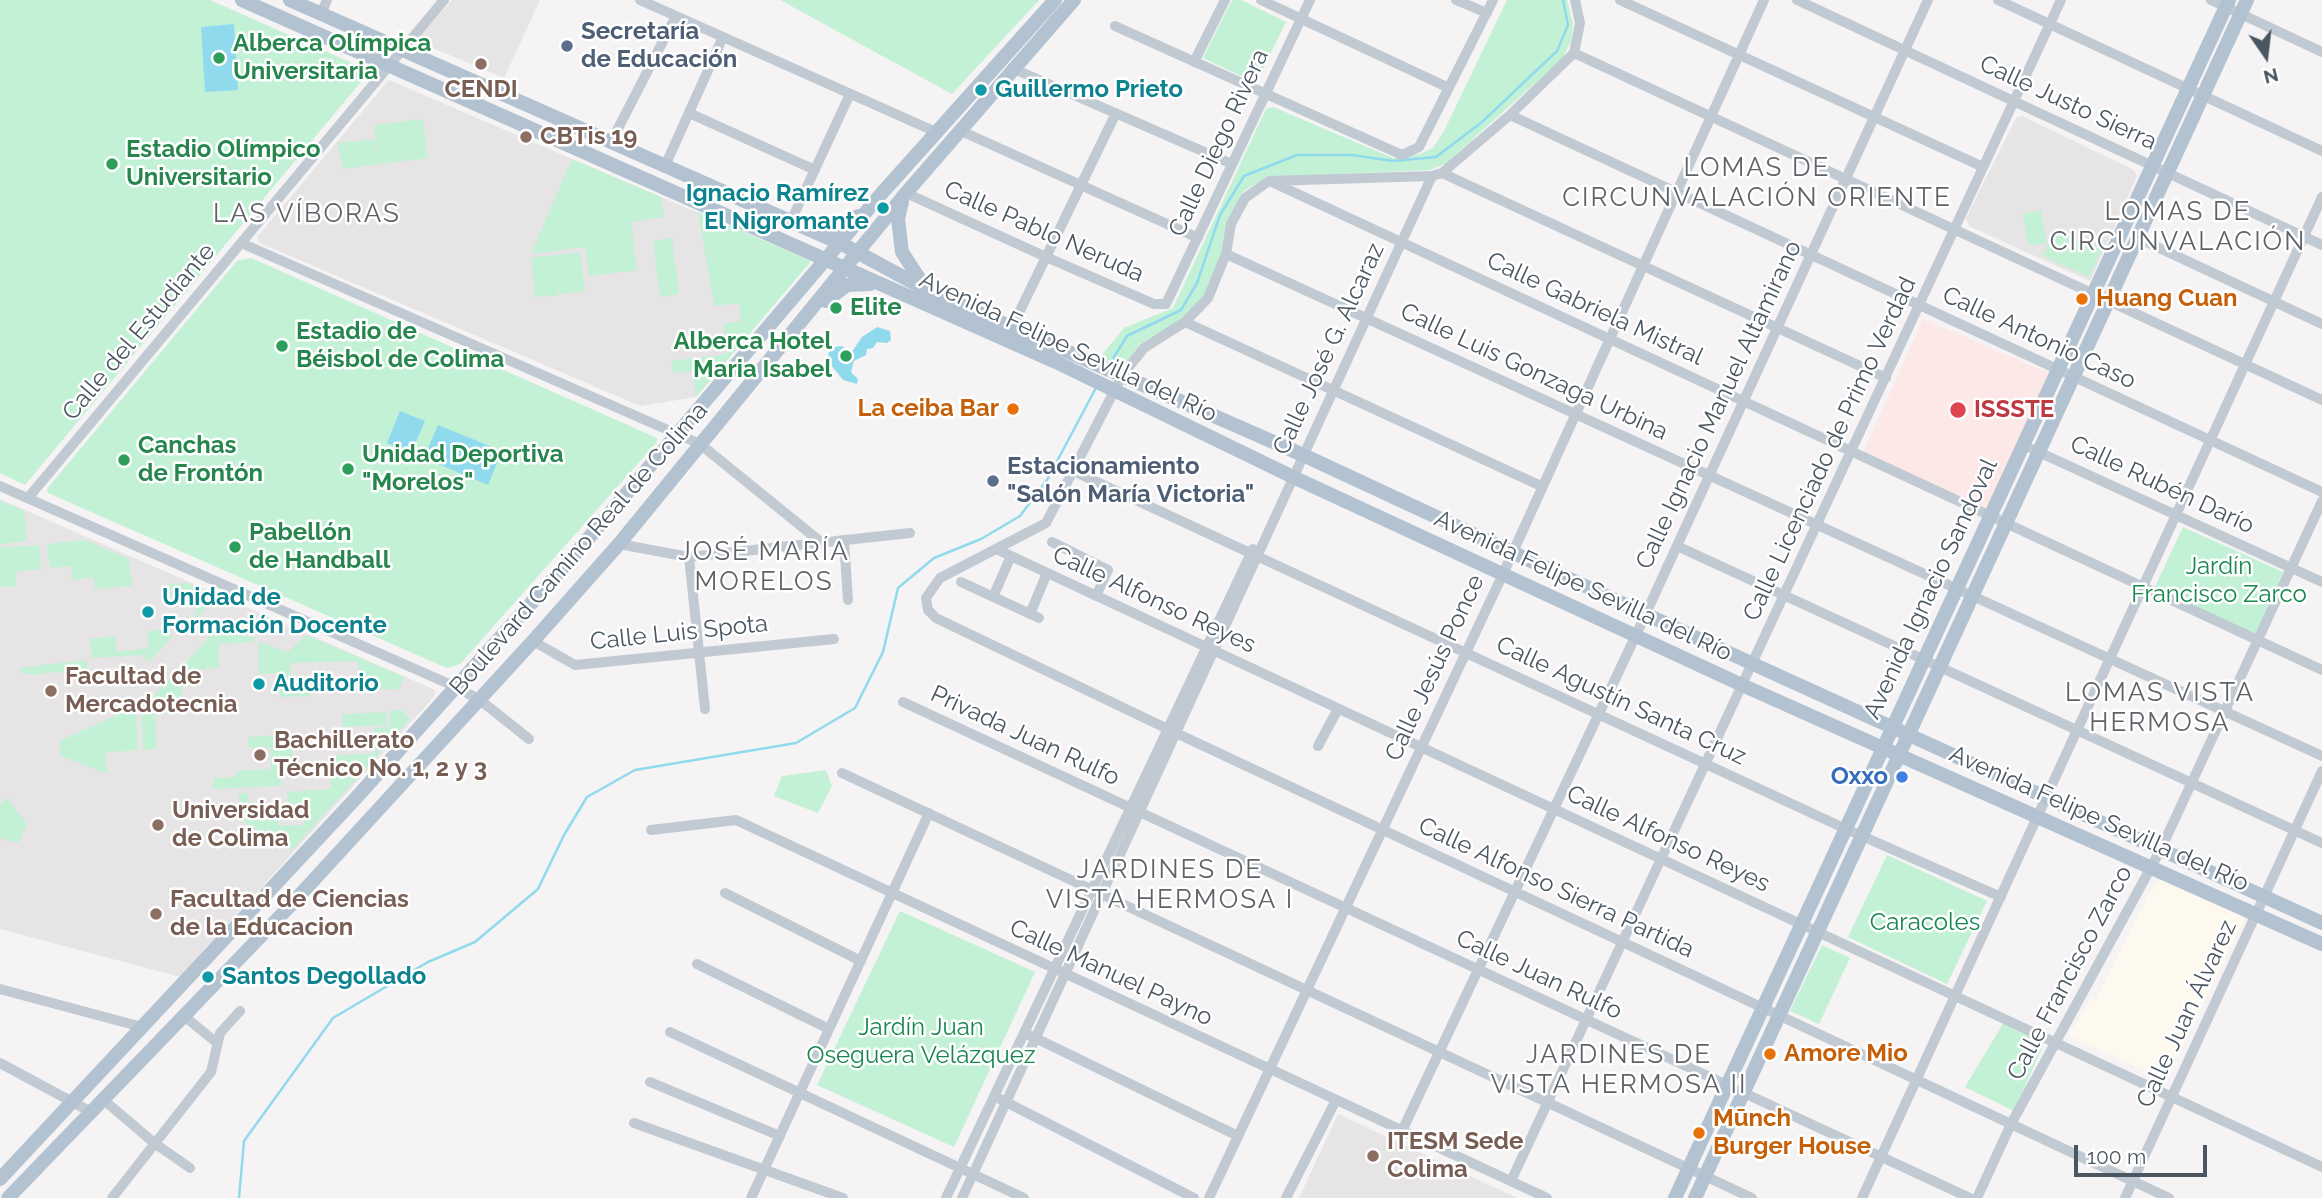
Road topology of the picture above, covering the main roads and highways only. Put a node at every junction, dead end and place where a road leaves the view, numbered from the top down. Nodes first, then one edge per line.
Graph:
1 (242, 0) edge
2 (290, 0) edge
3 (1055, 0) edge
4 (1074, 0) edge
5 (2228, 3) edge
6 (308, 4) edge
7 (2244, 7) edge
8 (543, 112) junction
9 (534, 129) junction
10 (681, 173) junction
11 (674, 191) junction
12 (904, 194) junction
13 (880, 196) junction
14 (809, 230) junction
15 (842, 244) junction
16 (858, 253) junction
17 (828, 260) junction
18 (845, 268) junction
19 (875, 284) junction
20 (927, 290) junction
21 (796, 327) junction
22 (570, 560) junction
23 (589, 577) junction
24 (1893, 726) junction
25 (1909, 734) junction
26 (1884, 746) junction
27 (1900, 754) junction
28 (356, 798) junction
29 (375, 815) junction
30 (269, 889) junction
31 (288, 908) junction
32 (2322, 923) edge
33 (2322, 944) edge
34 (0, 1179) edge
35 (8, 1198) edge
36 (1675, 1198) edge
37 (1695, 1198) edge

1 - 9 main road, Avenida Felipe Sevilla del Río
2 - 6 main road, Avenida Felipe Sevilla del Río
3 - 13 main road, Boulevard Camino Real de Colima
4 - 12 main road, Boulevard Camino Real de Colima
5 - 24 main road, Avenida Ignacio Sandoval
6 - 8 main road, Avenida Felipe Sevilla del Río
7 - 25 main road, Avenida Ignacio Sandoval
8 - 9 main road
8 - 10 main road, Avenida Felipe Sevilla del Río
9 - 11 main road, Avenida Felipe Sevilla del Río
10 - 11 main road
10 - 14 main road, Avenida Felipe Sevilla del Río
11 - 17 main road, Avenida Felipe Sevilla del Río
12 - 16 main road, Boulevard Camino Real de Colima
12 - 20 main road
13 - 14 main road
13 - 15 main road, Boulevard Camino Real de Colima
14 - 15 main road, Avenida Felipe Sevilla del Río
15 - 16 main road, Avenida Felipe Sevilla del Río
15 - 17 main road, Boulevard Camino Real de Colima
16 - 18 main road, Boulevard Camino Real de Colima
16 - 20 main road, Avenida Felipe Sevilla del Río
17 - 18 main road, Avenida Felipe Sevilla del Río
17 - 22 main road, Boulevard Camino Real de Colima
18 - 19 main road, Avenida Felipe Sevilla del Río
18 - 21 main road, Boulevard Camino Real de Colima
19 - 21 main road
19 - 26 main road, Avenida Felipe Sevilla del Río
20 - 24 main road, Avenida Felipe Sevilla del Río
21 - 23 main road, Boulevard Camino Real de Colima
22 - 23 main road
22 - 28 main road, Boulevard Camino Real de Colima
23 - 29 main road, Boulevard Camino Real de Colima
24 - 25 main road, Avenida Felipe Sevilla del Río
24 - 26 main road, Avenida Ignacio Sandoval
25 - 27 main road, Avenida Ignacio Sandoval
25 - 32 main road, Avenida Felipe Sevilla del Río
26 - 27 main road, Avenida Felipe Sevilla del Río
26 - 36 main road, Avenida Ignacio Sandoval
27 - 33 main road, Avenida Felipe Sevilla del Río
27 - 37 main road, Avenida Ignacio Sandoval
28 - 29 main road
28 - 30 main road, Boulevard Camino Real de Colima
29 - 31 main road, Boulevard Camino Real de Colima
30 - 31 main road
30 - 34 main road, Boulevard Camino Real de Colima
31 - 35 main road, Boulevard Camino Real de Colima

